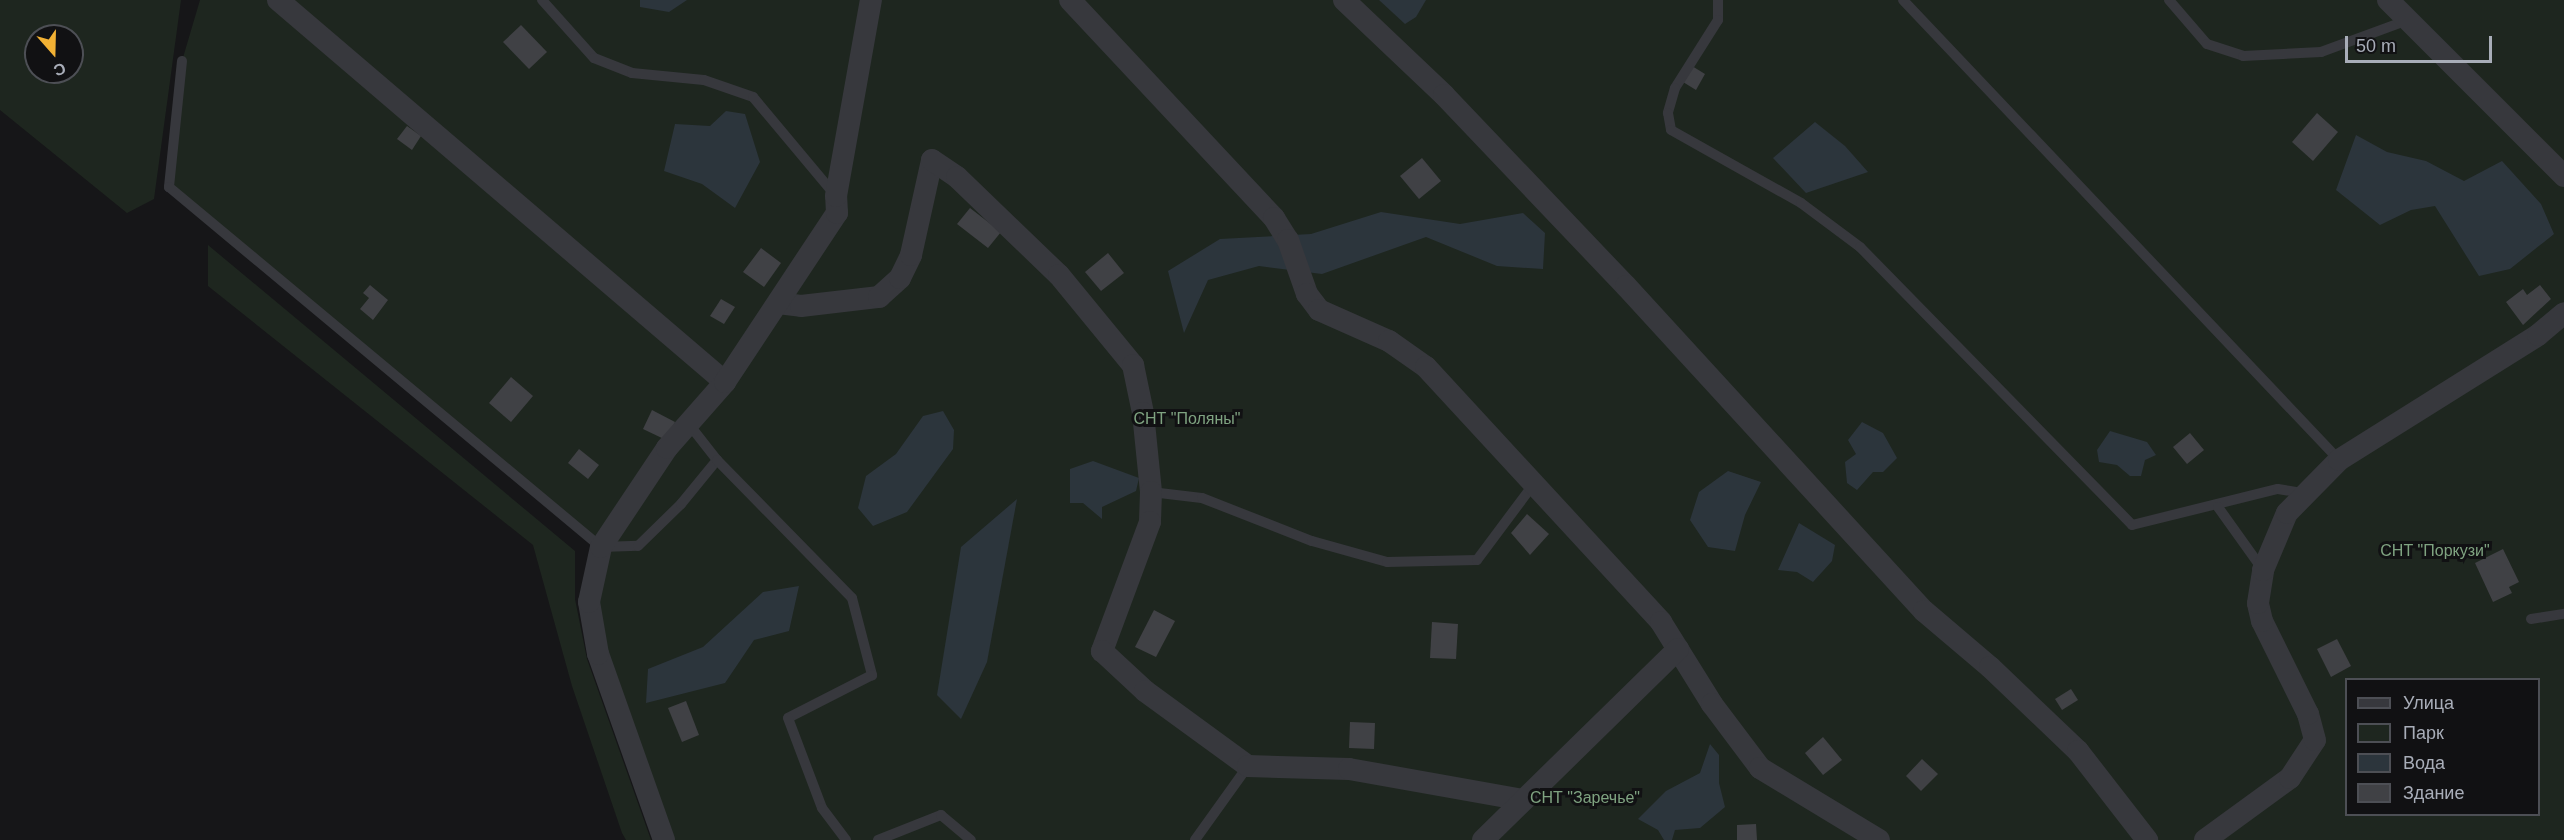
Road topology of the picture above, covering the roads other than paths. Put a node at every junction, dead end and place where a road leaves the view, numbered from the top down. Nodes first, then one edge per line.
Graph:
1 (278, 0) edge
2 (543, 0) edge
3 (870, 0) edge
4 (1070, 0) edge
5 (1344, 0) edge
6 (1718, 0) edge
7 (1903, 0) edge
8 (2169, 0) edge
9 (2388, 0) edge
10 (2408, 20) junction
11 (182, 61) dead end
12 (2564, 176) edge
13 (836, 196) junction
14 (778, 303) junction
15 (2564, 313) edge
16 (725, 381) junction
17 (688, 423) junction
18 (717, 460) junction
19 (2339, 460) junction
20 (1533, 484) junction
21 (1151, 492) junction
22 (2304, 493) junction
23 (2218, 507) junction
24 (601, 547) junction
25 (2263, 570) junction
26 (2564, 614) edge
27 (2531, 619) dead end
28 (1678, 649) junction
29 (1248, 766) junction
30 (1523, 800) junction
31 (2217, 836) edge
32 (664, 840) edge
33 (846, 840) edge
34 (878, 840) edge
35 (971, 840) edge
36 (1195, 840) edge
37 (1483, 840) edge
38 (1879, 840) edge
39 (2147, 840) edge

1 - 16 street
2 - 13 lane
3 - 13 street
4 - 20 street
5 - 39 street
6 - 23 lane
7 - 19 lane
8 - 10 lane
9 - 10 street
10 - 12 street
11 - 24 lane
13 - 14 street
14 - 16 street
14 - 21 street
15 - 19 street
16 - 17 street
17 - 18 lane
17 - 24 street
18 - 24 lane
18 - 33 lane
19 - 22 street
20 - 21 lane
20 - 28 street
21 - 29 street
22 - 23 lane
22 - 25 street
23 - 25 lane
24 - 32 street
25 - 31 street
26 - 27 lane
28 - 30 street
28 - 38 street
29 - 30 street
29 - 36 lane
30 - 37 street
34 - 35 lane

